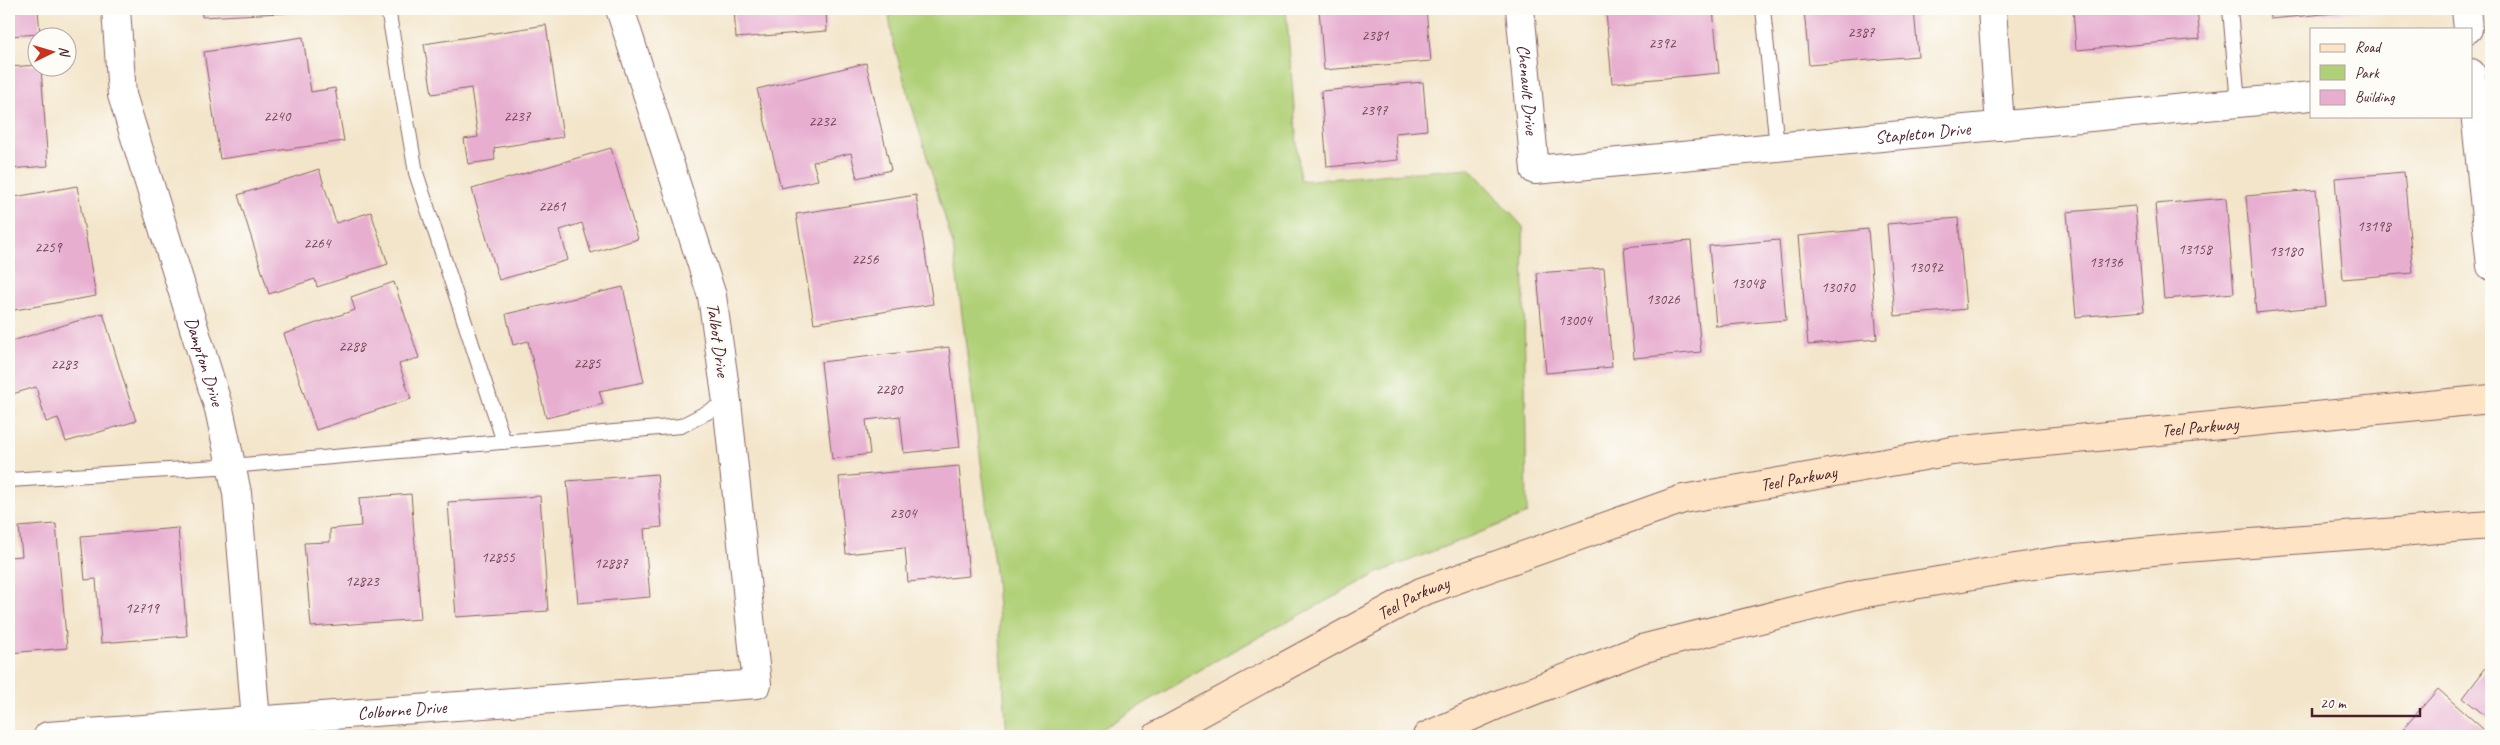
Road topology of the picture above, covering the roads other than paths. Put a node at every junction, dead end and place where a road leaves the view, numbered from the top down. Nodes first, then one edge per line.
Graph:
1 (116, 9) edge
2 (388, 9) edge
3 (620, 9) edge
4 (1520, 9) edge
5 (1763, 9) edge
6 (1992, 9) edge
7 (2230, 9) edge
8 (2466, 9) edge
9 (2468, 28) edge
10 (2491, 79) edge
11 (2472, 80) edge
12 (2310, 96) edge
13 (2238, 103) junction
14 (2000, 126) junction
15 (1777, 147) junction
16 (1535, 170) joint
17 (2491, 266) edge
18 (2491, 399) edge
19 (727, 402) junction
20 (504, 442) junction
21 (232, 466) junction
22 (9, 480) edge
23 (2491, 526) edge
24 (757, 684) joint
25 (256, 721) junction
26 (48, 736) edge
27 (1157, 736) edge
28 (1427, 736) edge

1 - 21 street, Dampton Drive
2 - 20 lane
3 - 19 street, Talbot Drive
4 - 16 street, Chenault Drive
5 - 15 lane
6 - 14 street
7 - 13 lane
8 - 9 street
10 - 11 street
11 - 17 street
12 - 13 street, Stapleton Drive
13 - 14 street, Stapleton Drive
14 - 15 street, Stapleton Drive
15 - 16 street, Stapleton Drive
18 - 27 main road, Teel Parkway
19 - 20 lane
19 - 24 street, Talbot Drive
20 - 21 lane
21 - 22 lane
21 - 25 street, Dampton Drive
23 - 28 main road
24 - 25 street, Colborne Drive
25 - 26 street, Colborne Drive

